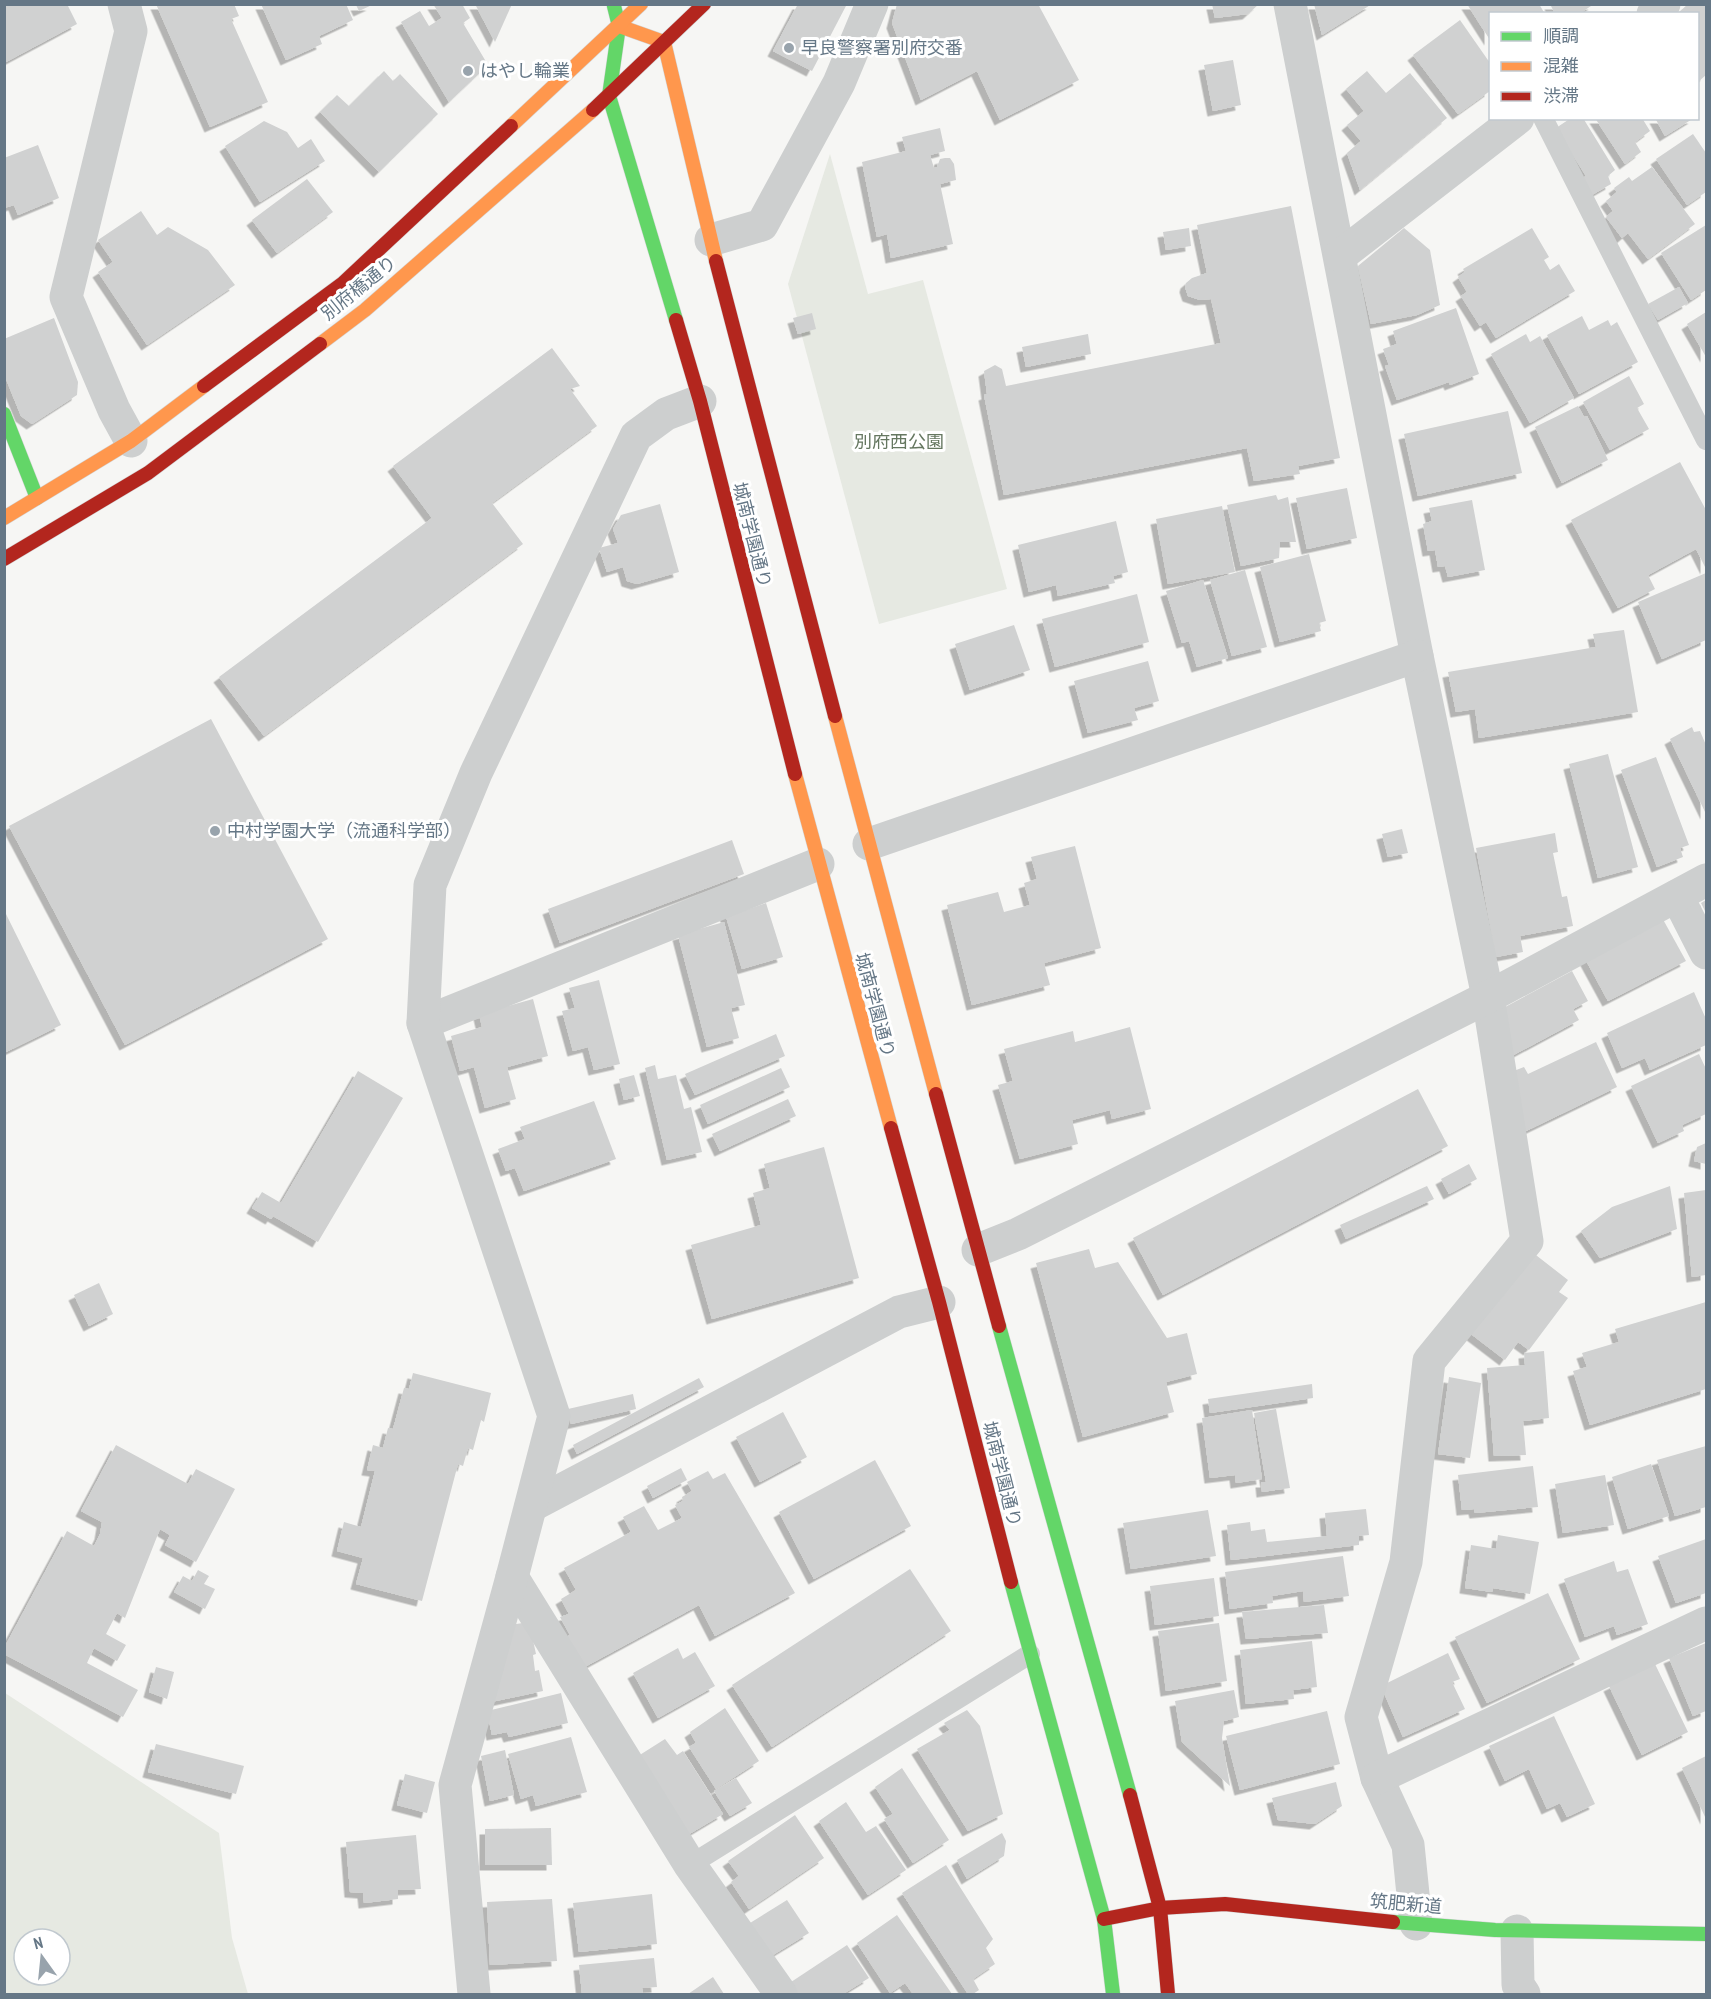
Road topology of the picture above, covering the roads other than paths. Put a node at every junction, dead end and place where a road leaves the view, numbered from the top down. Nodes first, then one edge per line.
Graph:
1 (124, 4) edge
2 (614, 4) edge
3 (641, 4) edge
4 (704, 4) edge
5 (872, 4) edge
6 (1290, 4) edge
7 (619, 26) junction
8 (664, 42) junction
9 (609, 96) junction
10 (1515, 120) edge
11 (1543, 120) edge
12 (711, 240) junction
13 (1340, 256) junction
14 (700, 401) junction
15 (4, 414) edge
16 (1707, 440) edge
17 (131, 441) junction
18 (37, 498) junction
19 (4, 518) edge
20 (4, 559) edge
21 (1417, 656) junction
22 (869, 844) junction
23 (818, 864) junction
24 (1707, 880) edge
25 (1677, 896) junction
26 (1707, 953) edge
27 (1488, 997) junction
28 (423, 1023) junction
29 (978, 1250) junction
30 (939, 1302) junction
31 (531, 1506) junction
32 (512, 1577) junction
33 (1707, 1623) edge
34 (1030, 1654) junction
35 (1377, 1778) junction
36 (690, 1865) junction
37 (1160, 1908) junction
38 (1104, 1919) junction
39 (1416, 1924) junction
40 (1517, 1931) junction
41 (1707, 1934) edge
42 (474, 1995) edge
43 (781, 1995) edge
44 (1113, 1995) edge
45 (1168, 1995) edge
46 (1524, 1995) edge

1 - 17 street
2 - 7 main road
3 - 7 main road, 別府橋通り
4 - 8 main road, 別府橋通り
5 - 12 street
6 - 13 street
7 - 8 main road
7 - 9 main road, 城南学園通り
7 - 17 main road, 別府橋通り
8 - 9 main road, 別府橋通り
8 - 12 main road, 城南学園通り
9 - 14 main road, 城南学園通り
9 - 20 main road, 別府橋通り
10 - 13 street
11 - 16 lane
12 - 22 main road, 城南学園通り
13 - 21 street
14 - 23 main road, 城南学園通り
14 - 28 street
15 - 18 main road
17 - 18 main road, 別府橋通り
18 - 19 main road, 別府橋通り
21 - 22 street
21 - 27 street
22 - 29 main road, 城南学園通り
23 - 28 street
23 - 30 main road, 城南学園通り
24 - 25 street
25 - 26 street
25 - 27 street
27 - 29 street
27 - 35 street
28 - 31 street
29 - 37 main road, 城南学園通り
30 - 31 street
30 - 34 main road, 城南学園通り
31 - 32 street
32 - 36 street
32 - 42 street
33 - 35 street
34 - 36 lane
34 - 38 main road, 城南学園通り
35 - 39 street
36 - 43 street
37 - 38 main road, 筑肥新道
37 - 39 main road, 筑肥新道
37 - 45 main road, 城南学園通り
38 - 44 main road, 城南学園通り
39 - 40 main road, 筑肥新道
40 - 41 main road, 筑肥新道
40 - 46 street

